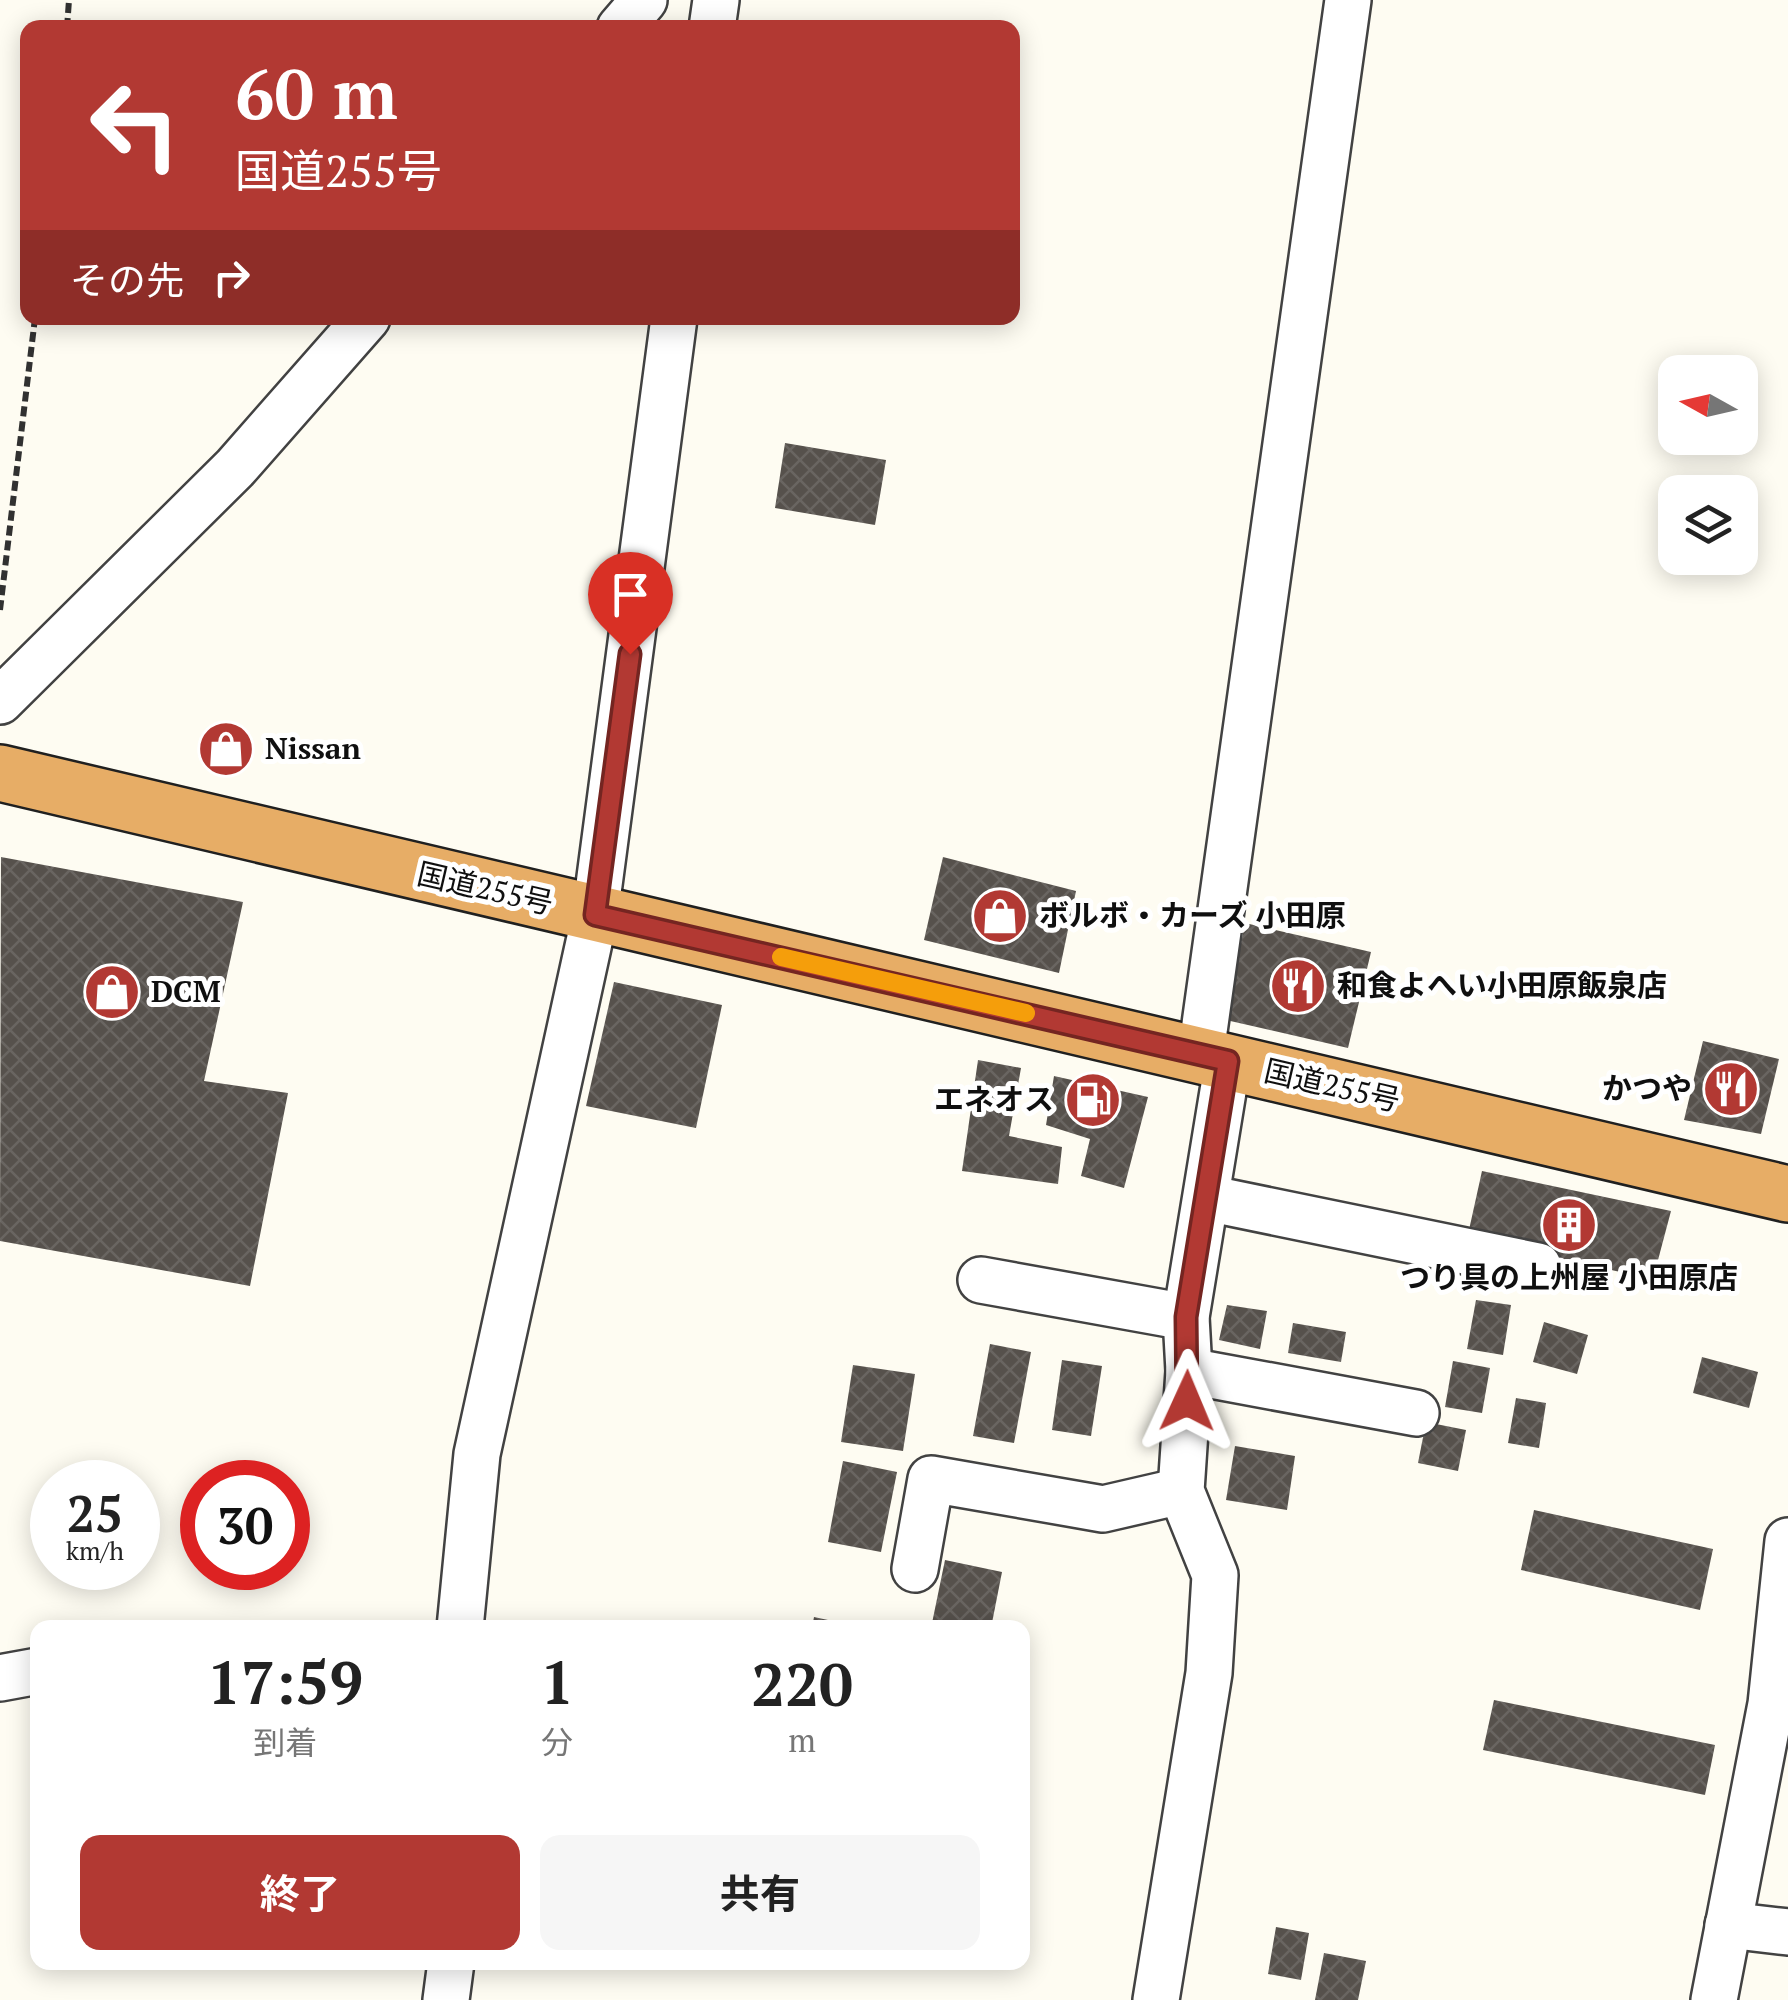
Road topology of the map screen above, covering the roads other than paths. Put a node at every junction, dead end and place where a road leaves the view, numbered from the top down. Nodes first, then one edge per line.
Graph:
1 (644, 0) edge
2 (1348, 0) edge
3 (627, 20) edge
4 (360, 325) edge
5 (673, 325) edge
6 (0, 700) edge
7 (0, 773) edge
8 (595, 915) junction
9 (1214, 1057) junction
10 (1788, 1194) edge
11 (1207, 1198) junction
12 (1538, 1266) dead end
13 (981, 1280) dead end
14 (1186, 1317) junction
15 (1188, 1371) junction
16 (1416, 1412) dead end
17 (1181, 1491) junction
18 (1788, 1541) edge
19 (914, 1569) dead end
20 (461, 1620) edge
21 (30, 1672) edge
22 (0, 1678) edge
23 (1780, 1705) edge
24 (1728, 1925) junction
25 (1788, 1932) edge
26 (450, 1970) edge
27 (446, 2000) edge
28 (1156, 2000) edge
29 (1714, 2000) edge

1 - 3 street
2 - 9 street
4 - 6 street
5 - 8 street
7 - 8 highway, 国道255号
8 - 9 highway, 国道255号
8 - 20 street
9 - 10 highway, 国道255号
9 - 11 street
11 - 12 street
11 - 14 street
13 - 14 street
14 - 15 street
15 - 16 street
15 - 17 street
17 - 19 street
17 - 28 street
18 - 23 street
21 - 22 street
23 - 24 street
24 - 25 street
24 - 29 street
26 - 27 street

